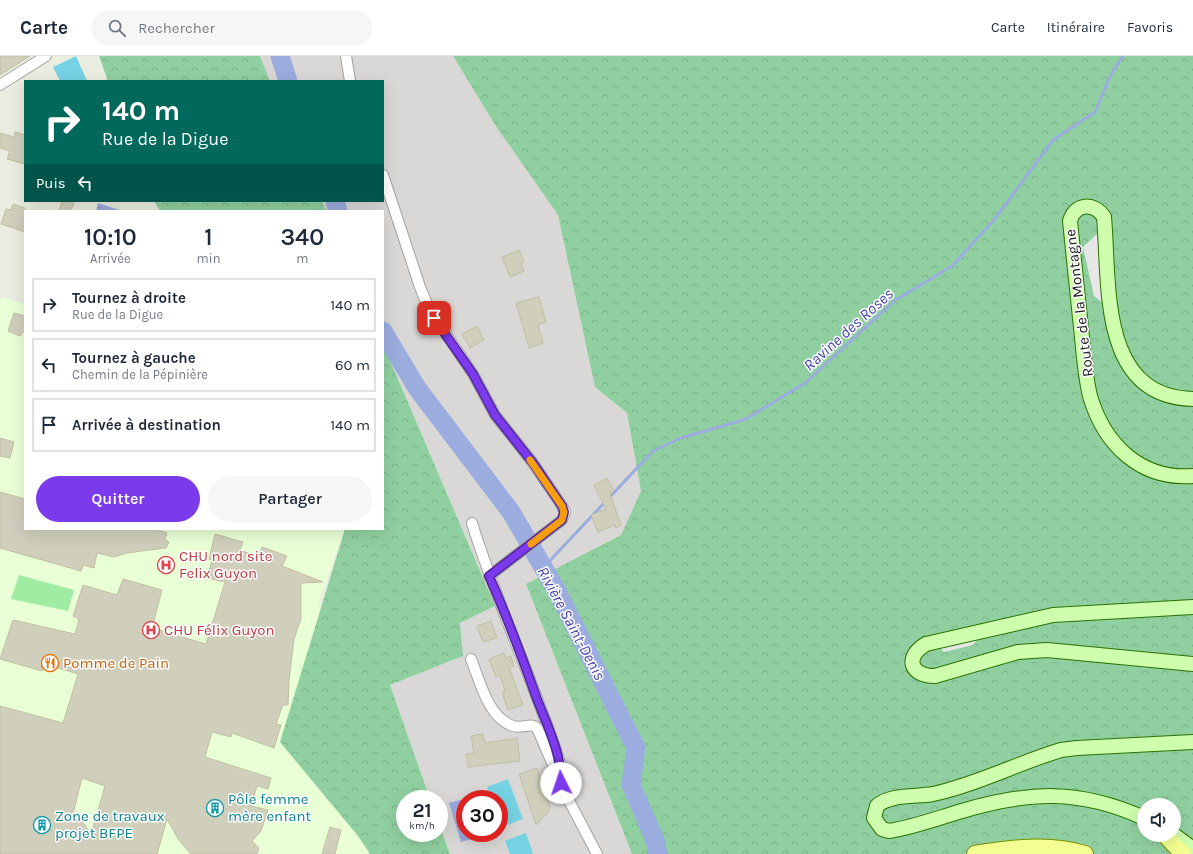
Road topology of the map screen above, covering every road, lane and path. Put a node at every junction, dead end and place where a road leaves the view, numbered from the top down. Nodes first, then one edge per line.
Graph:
1 (46, 56) edge
2 (346, 56) edge
3 (350, 80) edge
4 (0, 85) edge
5 (384, 178) edge
6 (1193, 399) edge
7 (1193, 476) edge
8 (472, 523) dead end
9 (491, 574) junction
10 (1193, 607) edge
11 (471, 659) dead end
12 (1193, 664) edge
13 (1193, 742) edge
14 (561, 783) junction
15 (1137, 815) edge
16 (1181, 840) edge
17 (1172, 842) edge
18 (1193, 849) edge
19 (597, 854) edge
20 (975, 854) edge
21 (1085, 854) edge
22 (1183, 854) edge

1 - 4 street
2 - 3 street
5 - 9 street
6 - 7 main road, Route de la Montagne
8 - 9 street
9 - 14 street
10 - 12 main road
11 - 14 street
13 - 15 main road
14 - 19 street
16 - 18 main road
17 - 22 main road
20 - 21 main road

